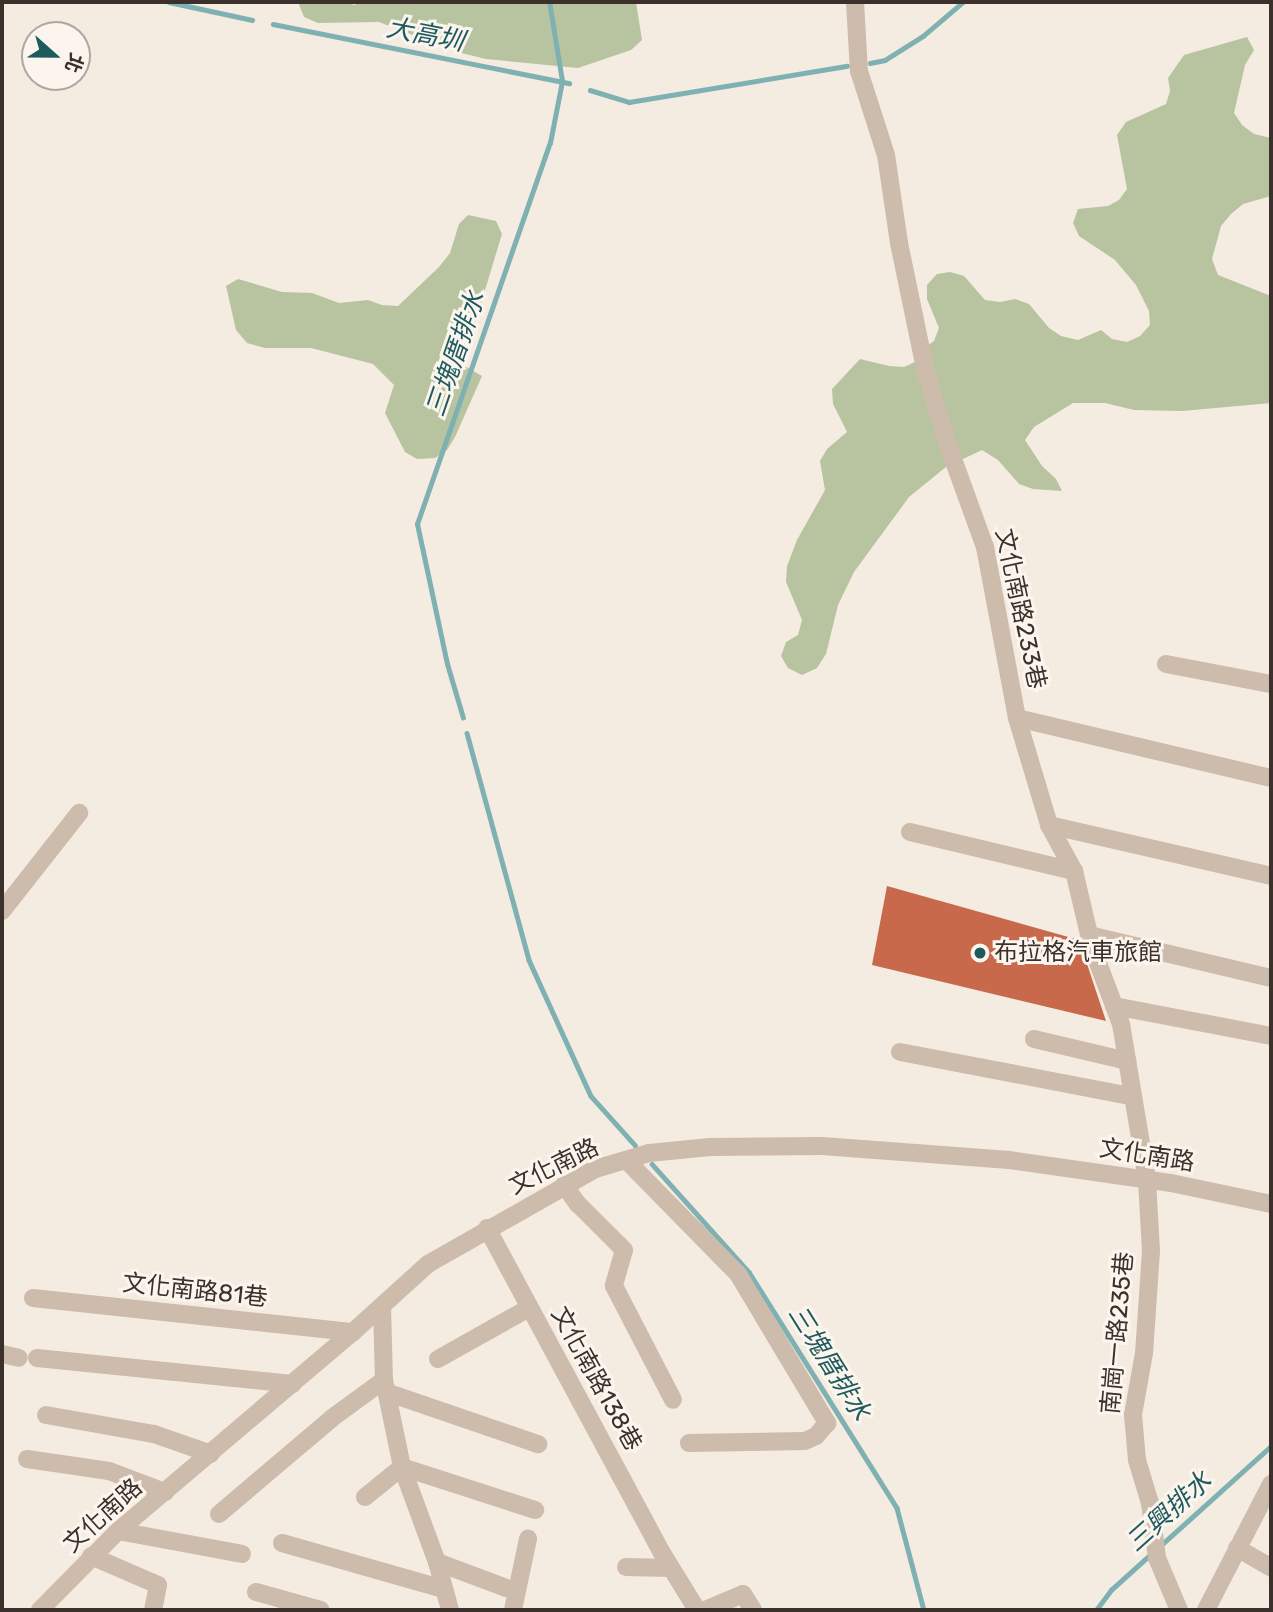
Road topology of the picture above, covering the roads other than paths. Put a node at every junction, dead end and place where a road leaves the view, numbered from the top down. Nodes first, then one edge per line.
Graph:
1 (855, 2) edge
2 (1166, 664) dead end
3 (1271, 684) edge
4 (1017, 718) junction
5 (1271, 778) edge
6 (79, 813) dead end
7 (1049, 825) junction
8 (910, 832) dead end
9 (1073, 871) junction
10 (1271, 876) edge
11 (2, 911) edge
12 (1089, 935) junction
13 (1271, 978) edge
14 (1114, 1006) junction
15 (1271, 1036) edge
16 (1034, 1039) dead end
17 (900, 1052) dead end
18 (1127, 1061) junction
19 (1131, 1096) junction
20 (627, 1161) junction
21 (1147, 1180) junction
22 (564, 1185) junction
23 (1271, 1204) edge
24 (487, 1228) junction
25 (33, 1298) dead end
26 (382, 1306) junction
27 (529, 1308) junction
28 (353, 1332) junction
29 (37, 1358) dead end
30 (438, 1359) dead end
31 (293, 1384) junction
32 (385, 1386) junction
33 (673, 1400) dead end
34 (46, 1415) dead end
35 (689, 1443) dead end
36 (538, 1444) dead end
37 (211, 1454) junction
38 (27, 1459) dead end
39 (402, 1467) junction
40 (1271, 1484) edge
41 (165, 1492) junction
42 (365, 1497) dead end
43 (534, 1510) dead end
44 (219, 1514) dead end
45 (118, 1531) junction
46 (528, 1539) dead end
47 (282, 1543) dead end
48 (1237, 1548) junction
49 (242, 1554) dead end
50 (91, 1556) junction
51 (666, 1561) junction
52 (438, 1562) junction
53 (625, 1567) dead end
54 (1271, 1568) edge
55 (506, 1588) dead end
56 (444, 1589) junction
57 (256, 1592) dead end
58 (40, 1610) edge
59 (153, 1610) edge
60 (321, 1610) edge
61 (450, 1610) edge
62 (513, 1610) edge
63 (697, 1610) edge
64 (705, 1610) edge
65 (753, 1610) edge
66 (1180, 1610) edge
67 (1206, 1610) edge

1 - 4 street, 文化南路233巷
2 - 3 street
4 - 5 street
4 - 7 street, 文化南路233巷
6 - 11 street
7 - 9 street, 文化南路233巷
7 - 10 street
8 - 9 street
9 - 12 street, 文化南路233巷
12 - 13 street
12 - 14 street, 文化南路233巷
14 - 15 street
14 - 18 street, 文化南路233巷
16 - 18 street
17 - 19 street
18 - 19 street, 文化南路233巷
19 - 21 street, 文化南路233巷
20 - 21 street, 文化南路
20 - 22 street, 文化南路
20 - 35 street
21 - 23 street, 文化南路
21 - 66 street, 南崗一路235巷
22 - 24 street, 文化南路
22 - 33 street
24 - 26 street, 文化南路
24 - 27 street, 文化南路138巷
25 - 28 street, 文化南路81巷
26 - 28 street, 文化南路
26 - 32 street
27 - 30 street
27 - 51 street, 文化南路138巷
28 - 31 street, 文化南路
29 - 31 street
31 - 37 street, 文化南路
32 - 36 street
32 - 39 street
32 - 44 street
34 - 37 street
37 - 41 street, 文化南路
38 - 41 street
39 - 42 street
39 - 43 street
39 - 52 street
40 - 48 street
41 - 45 street, 文化南路
45 - 49 street
45 - 50 street, 文化南路
46 - 62 street
47 - 56 street
48 - 54 street
48 - 67 street
50 - 58 street, 文化南路
50 - 59 street
51 - 53 street
51 - 63 street, 文化南路138巷
52 - 55 street
52 - 56 street
56 - 61 street
57 - 60 street
64 - 65 street

